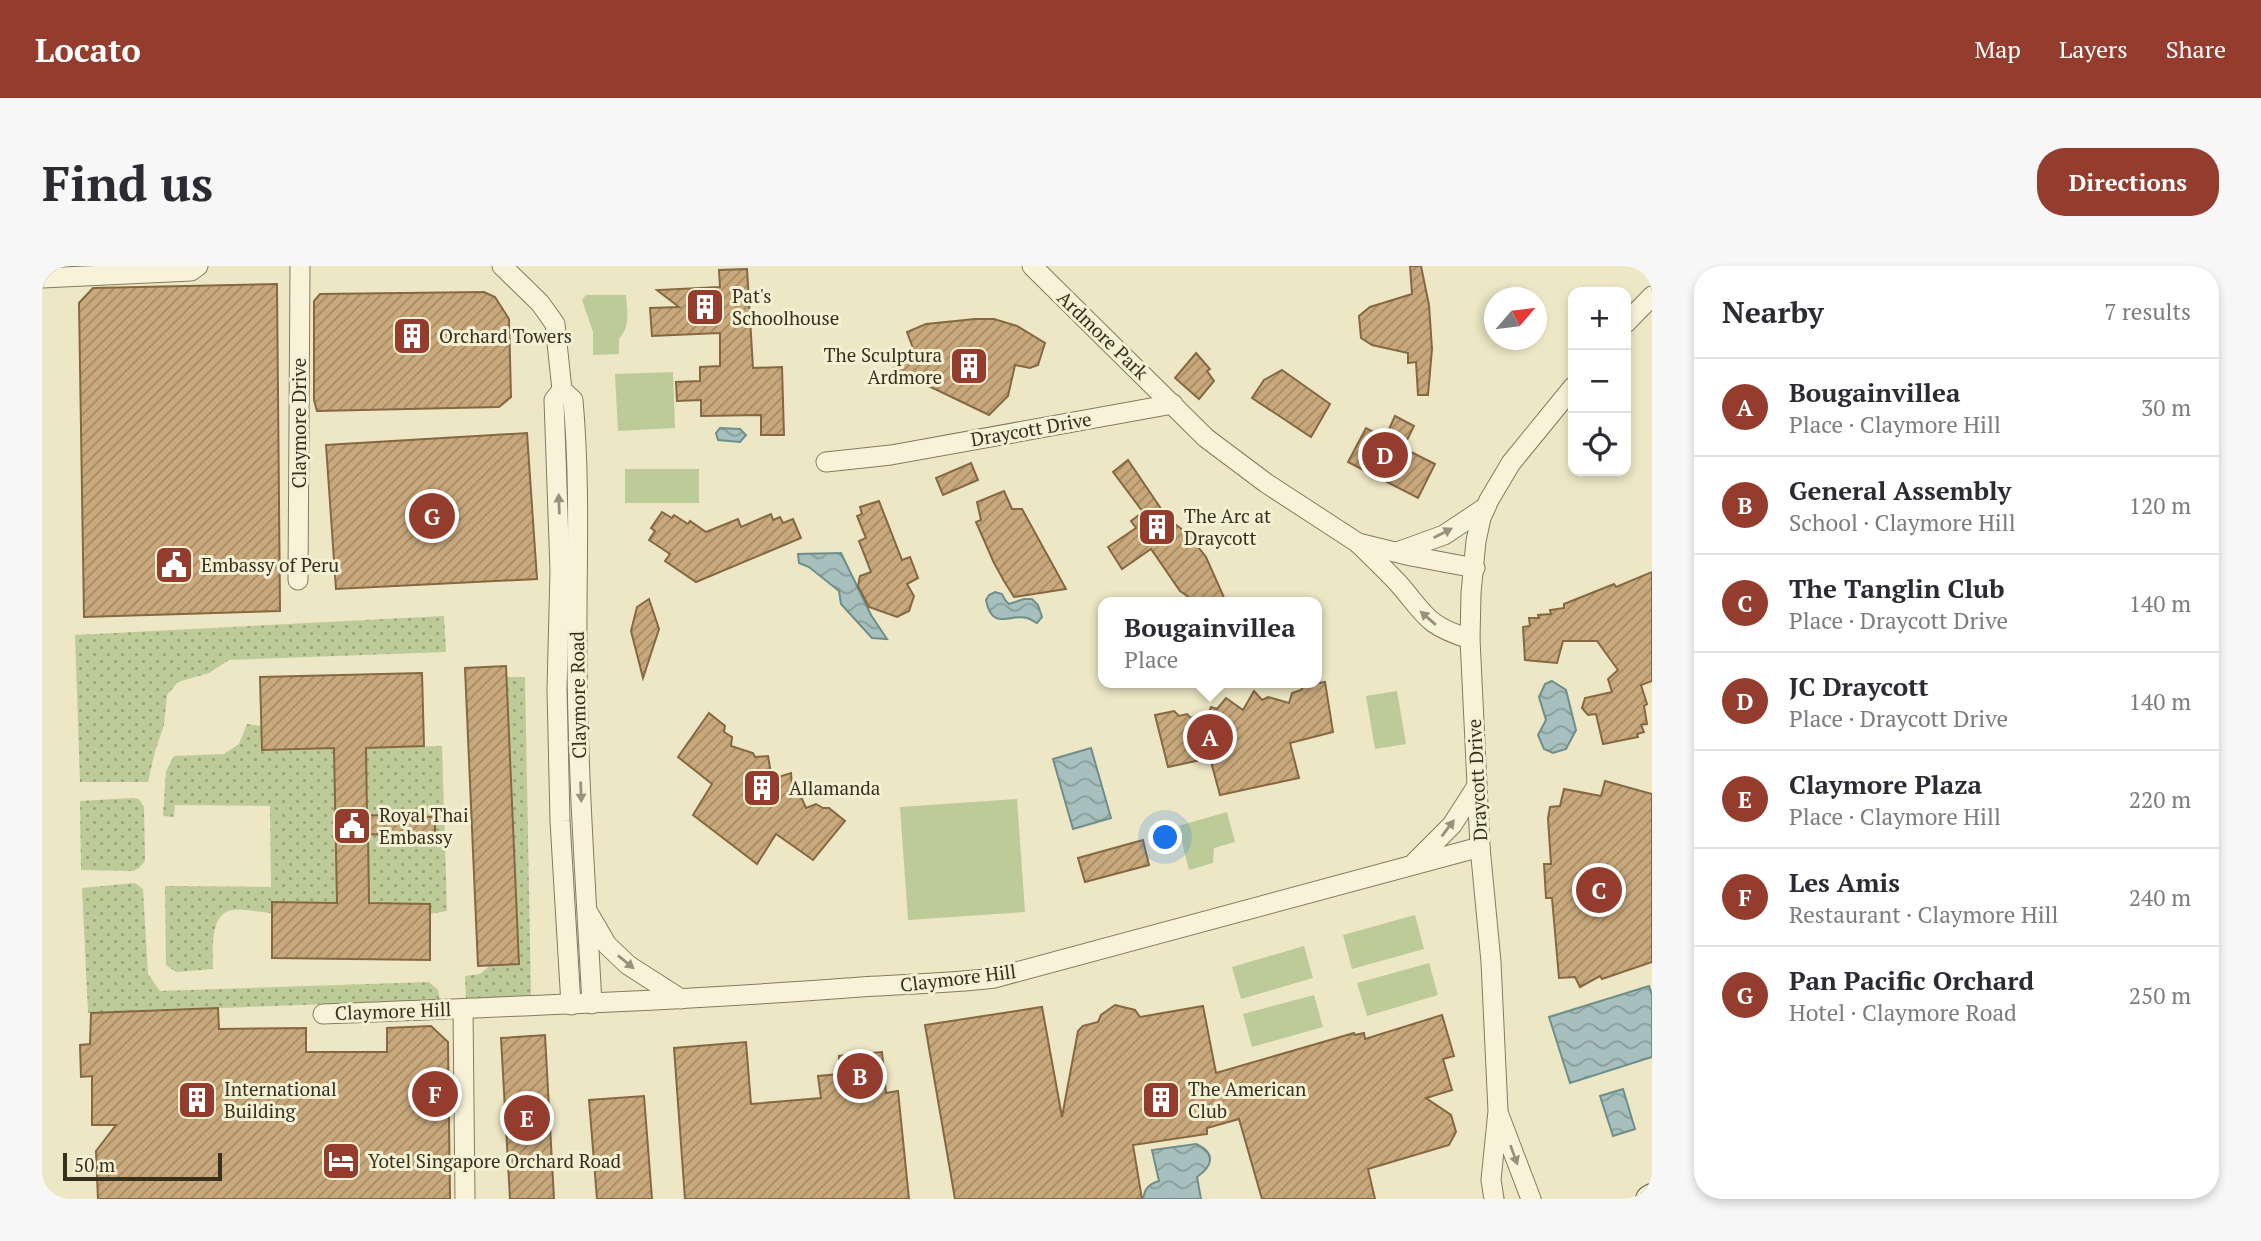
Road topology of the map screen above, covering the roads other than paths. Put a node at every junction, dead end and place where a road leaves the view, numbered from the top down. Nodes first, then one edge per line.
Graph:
1 (198, 266) edge
2 (300, 266) edge
3 (502, 266) edge
4 (1032, 266) edge
5 (42, 278) edge
6 (1652, 296) edge
7 (1631, 318) edge
8 (562, 390) junction
9 (1568, 393) edge
10 (1173, 404) junction
11 (826, 462) dead end
12 (1486, 507) junction
13 (1358, 543) junction
14 (1397, 552) junction
15 (1475, 568) junction
16 (298, 580) dead end
17 (1470, 639) junction
18 (1477, 786) junction
19 (1480, 847) junction
20 (1412, 865) junction
21 (587, 910) junction
22 (681, 999) junction
23 (592, 1004) junction
24 (571, 1005) junction
25 (463, 1009) junction
26 (323, 1014) dead end
27 (1497, 1111) junction
28 (465, 1199) edge
29 (1494, 1199) edge
30 (1531, 1199) edge

1 - 5 street
2 - 16 street, Claymore Drive
3 - 8 street, Claymore Road
4 - 10 street, Ardmore Park
6 - 7 street
8 -> 21 street, Claymore Road
24 -> 8 street, Claymore Road
9 - 12 street
10 - 11 street, Draycott Drive
10 - 13 street
14 -> 12 street
12 - 15 street, Draycott Drive
13 - 14 street
17 -> 13 street
14 - 15 street
15 - 17 street, Draycott Drive
17 - 18 street, Draycott Drive
18 - 19 street, Draycott Drive
20 -> 18 street
19 - 20 street, Claymore Hill
19 - 27 street, Draycott Drive
20 - 22 street, Claymore Hill
21 -> 22 street
21 - 23 street, Claymore Road
22 - 23 street, Claymore Hill
23 - 24 street, Claymore Hill
24 - 25 street, Claymore Hill
25 - 26 street, Claymore Hill
25 - 28 street, Claymore Hill
27 - 29 street, Draycott Drive
27 -> 30 street, Draycott Drive

